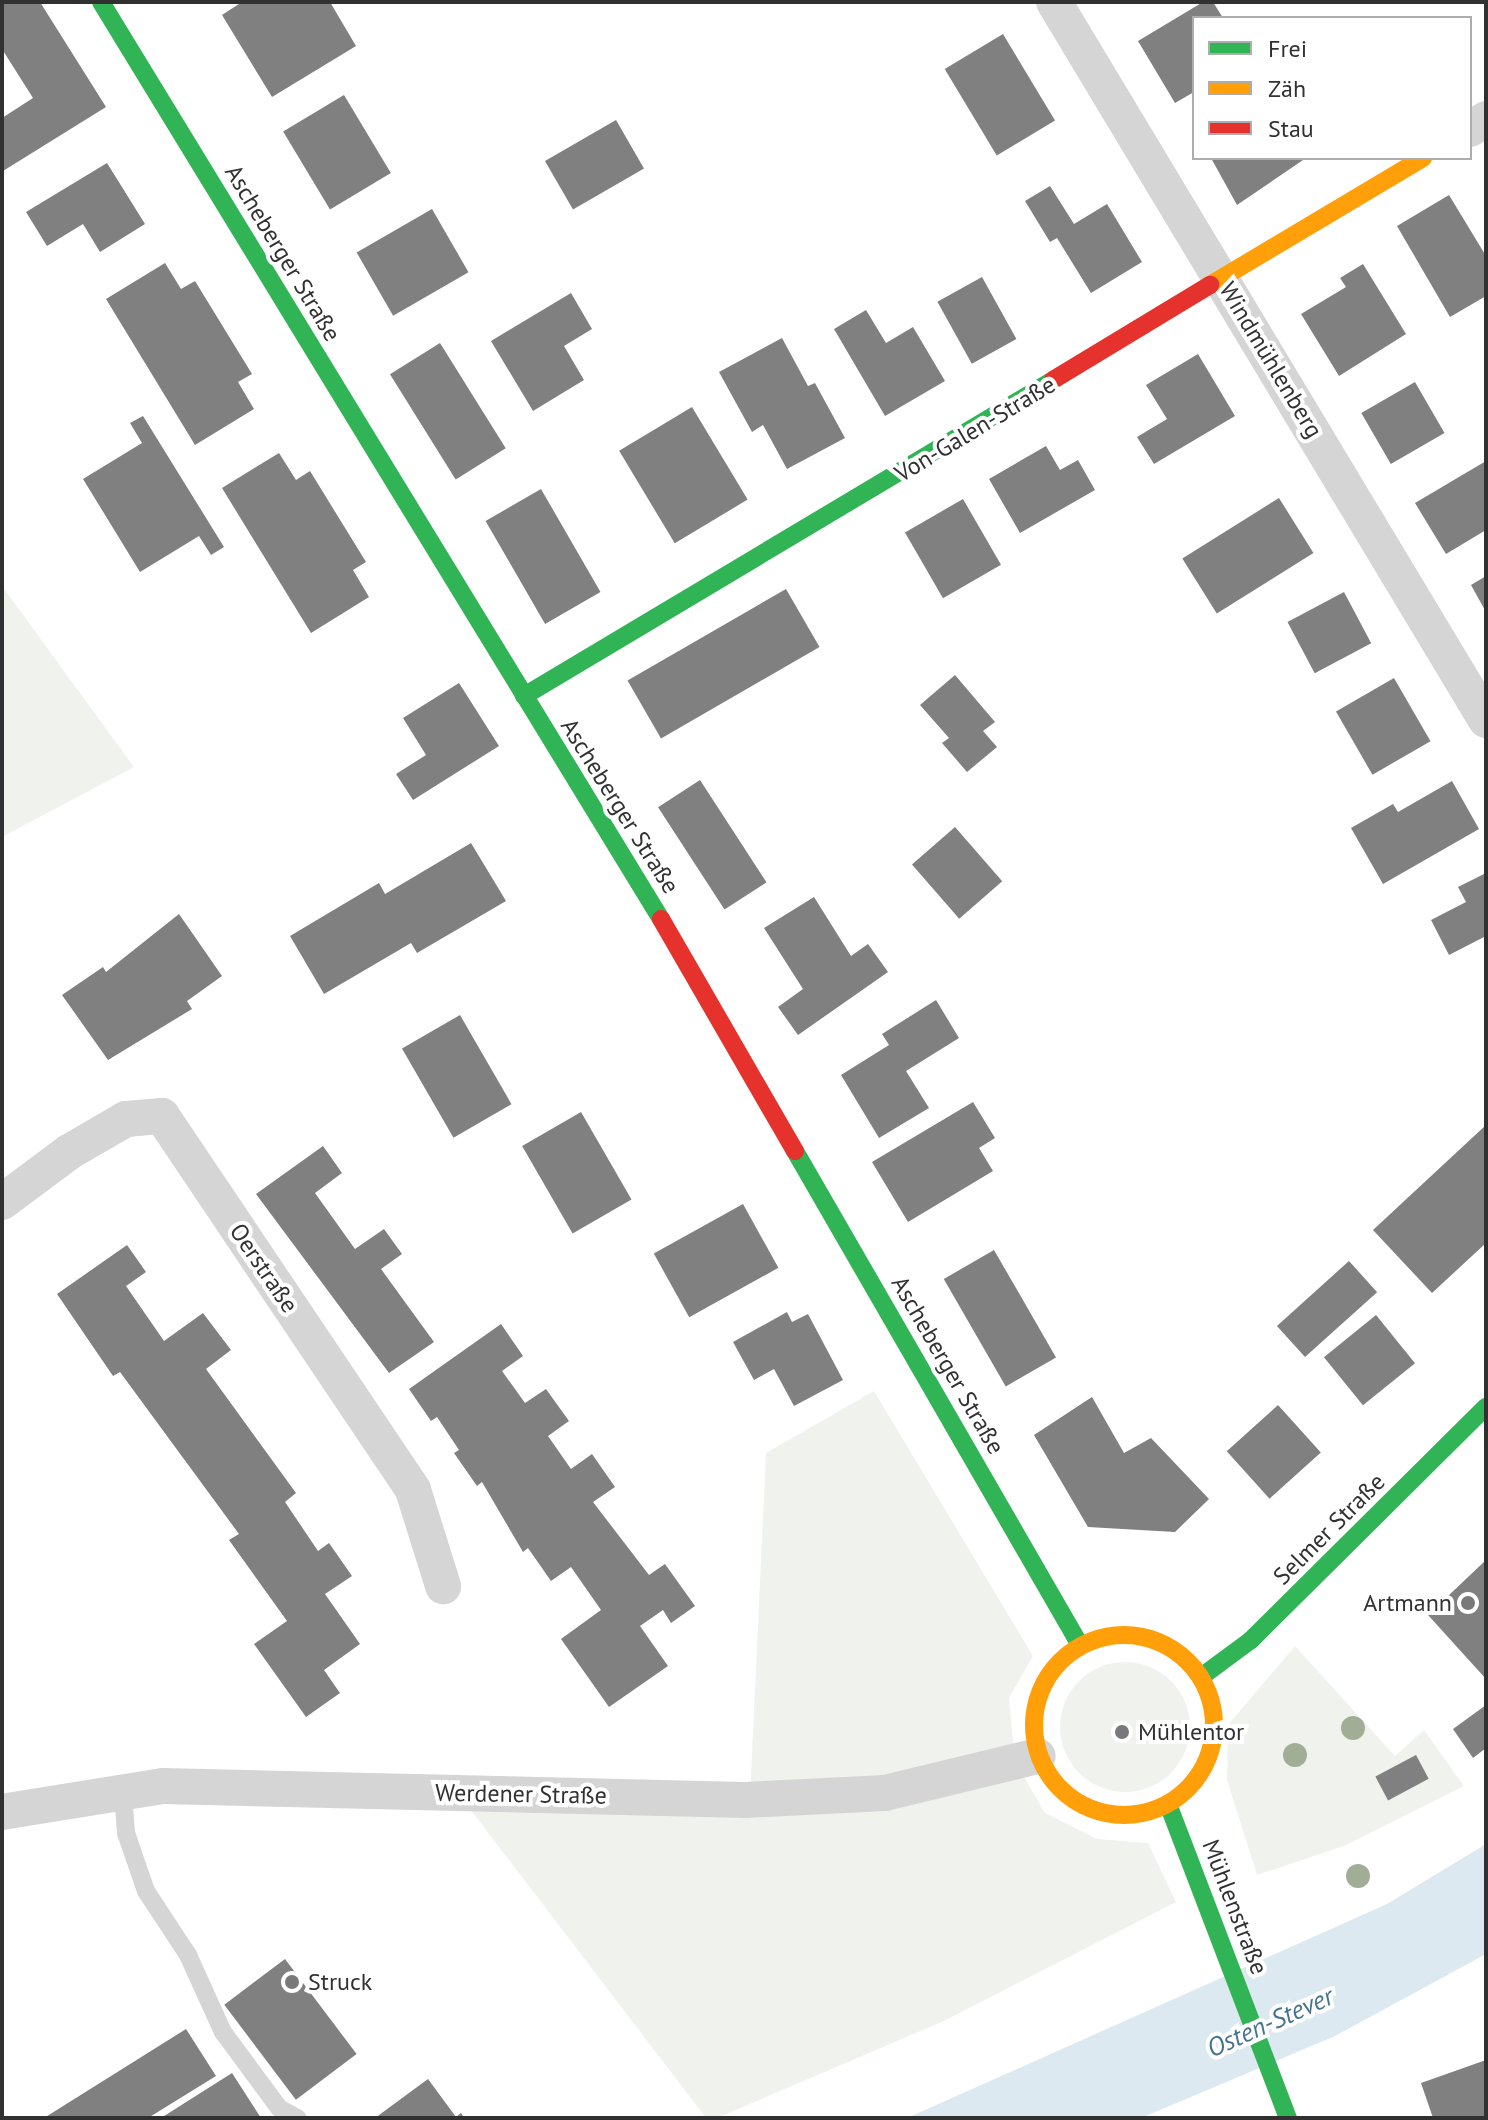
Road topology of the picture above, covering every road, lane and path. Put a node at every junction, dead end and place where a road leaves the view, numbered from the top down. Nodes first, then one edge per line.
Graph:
1 (101, 2) edge
2 (1054, 2) edge
3 (1420, 160) edge
4 (1224, 281) junction
5 (524, 696) junction
6 (1486, 720) edge
7 (2, 1202) edge
8 (1486, 1407) edge
9 (443, 1586) dead end
10 (1080, 1645) junction
11 (1201, 1677) junction
12 (1038, 1756) junction
13 (123, 1792) junction
14 (1168, 1804) junction
15 (2, 1812) edge
16 (1285, 2111) edge
17 (297, 2118) edge

1 - 5 street, Ascheberger Straße
2 - 4 street, Windmühlenberg
3 - 4 street, Von-Galen-Straße
4 - 5 street, Von-Galen-Straße
4 - 6 street, Windmühlenberg
5 - 10 street, Ascheberger Straße
7 - 9 street, Oerstraße
8 - 11 street, Selmer Straße
10 - 11 street
10 - 12 street
11 - 14 street
12 - 13 street, Werdener Straße
12 - 14 street
13 - 15 street, Werdener Straße
13 - 17 lane
14 - 16 street, Mühlenstraße

